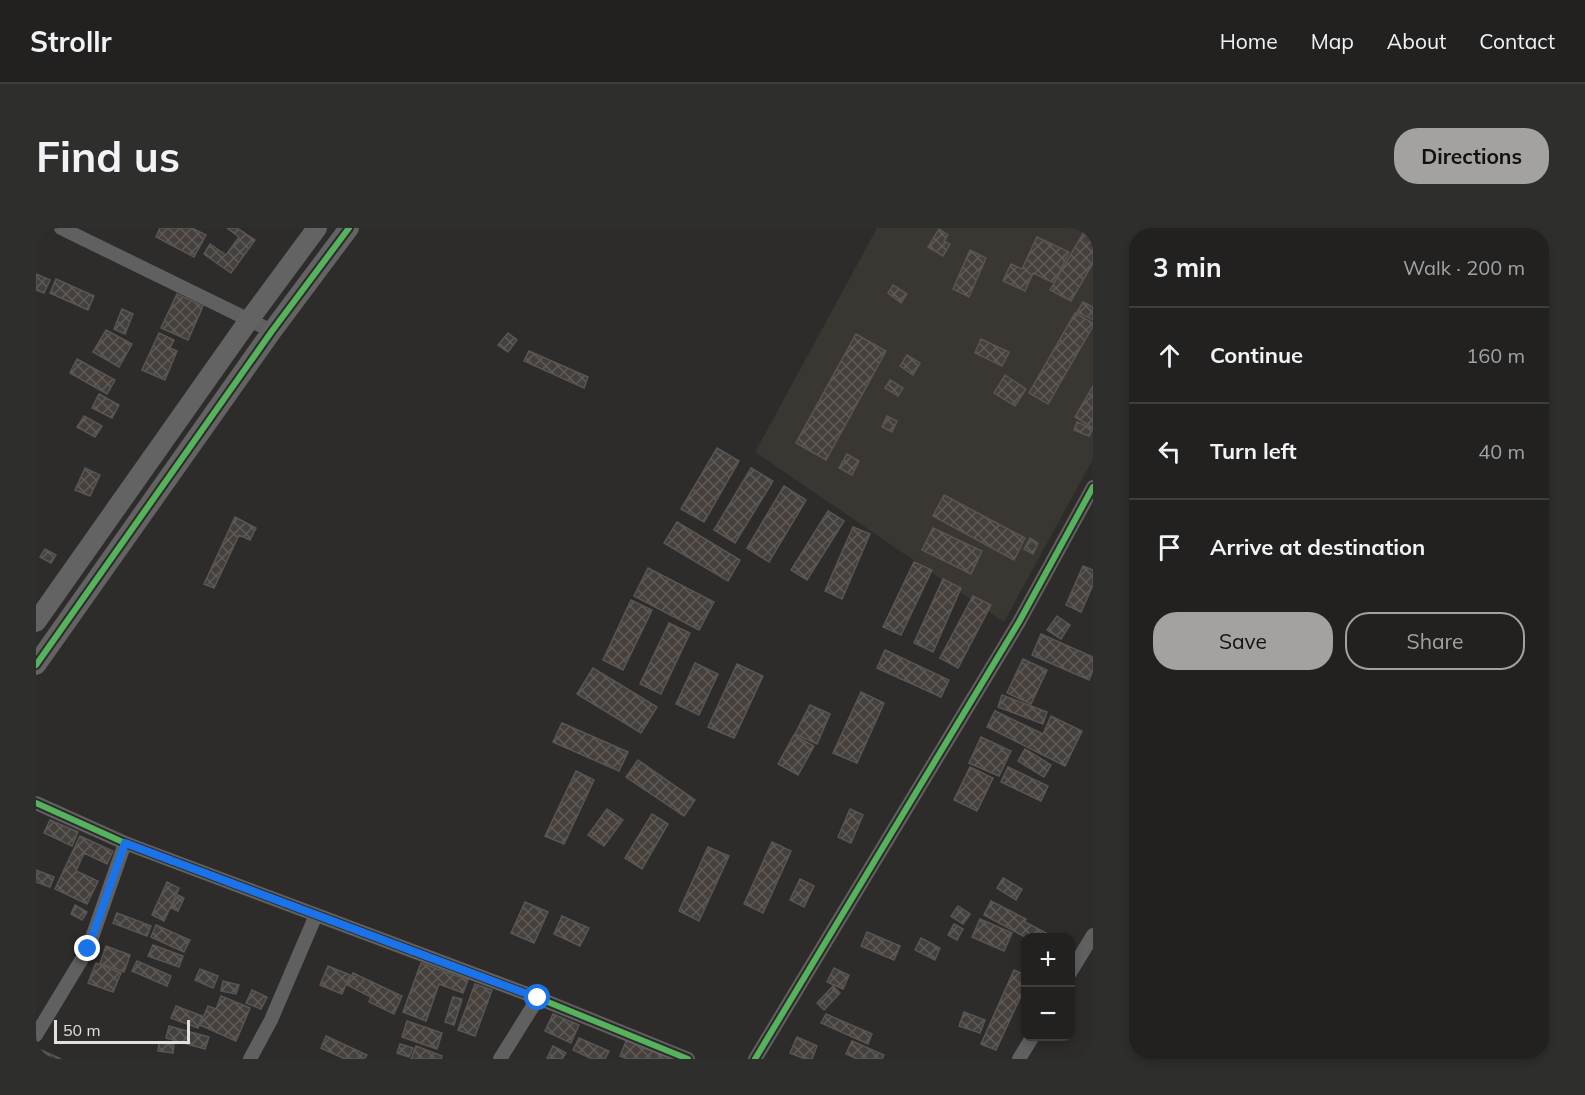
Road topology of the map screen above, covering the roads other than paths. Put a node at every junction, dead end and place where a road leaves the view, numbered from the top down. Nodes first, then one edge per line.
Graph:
1 (61, 228) edge
2 (317, 228) edge
3 (349, 228) edge
4 (249, 320) junction
5 (272, 331) junction
6 (1093, 487) edge
7 (36, 622) edge
8 (36, 665) edge
9 (36, 803) edge
10 (125, 843) junction
11 (316, 915) junction
12 (1093, 935) edge
13 (1075, 966) edge
14 (538, 998) junction
15 (36, 1035) edge
16 (1030, 1041) edge
17 (250, 1059) edge
18 (500, 1059) edge
19 (688, 1059) edge
20 (755, 1059) edge
21 (1019, 1059) edge

1 - 4 street
2 - 4 street
3 - 5 street
4 - 5 street
4 - 7 street
5 - 8 street
6 - 20 street
9 - 10 street
10 - 11 street
10 - 15 street
11 - 14 street
11 - 17 street
12 - 13 street
14 - 18 street
14 - 19 street
16 - 21 street

